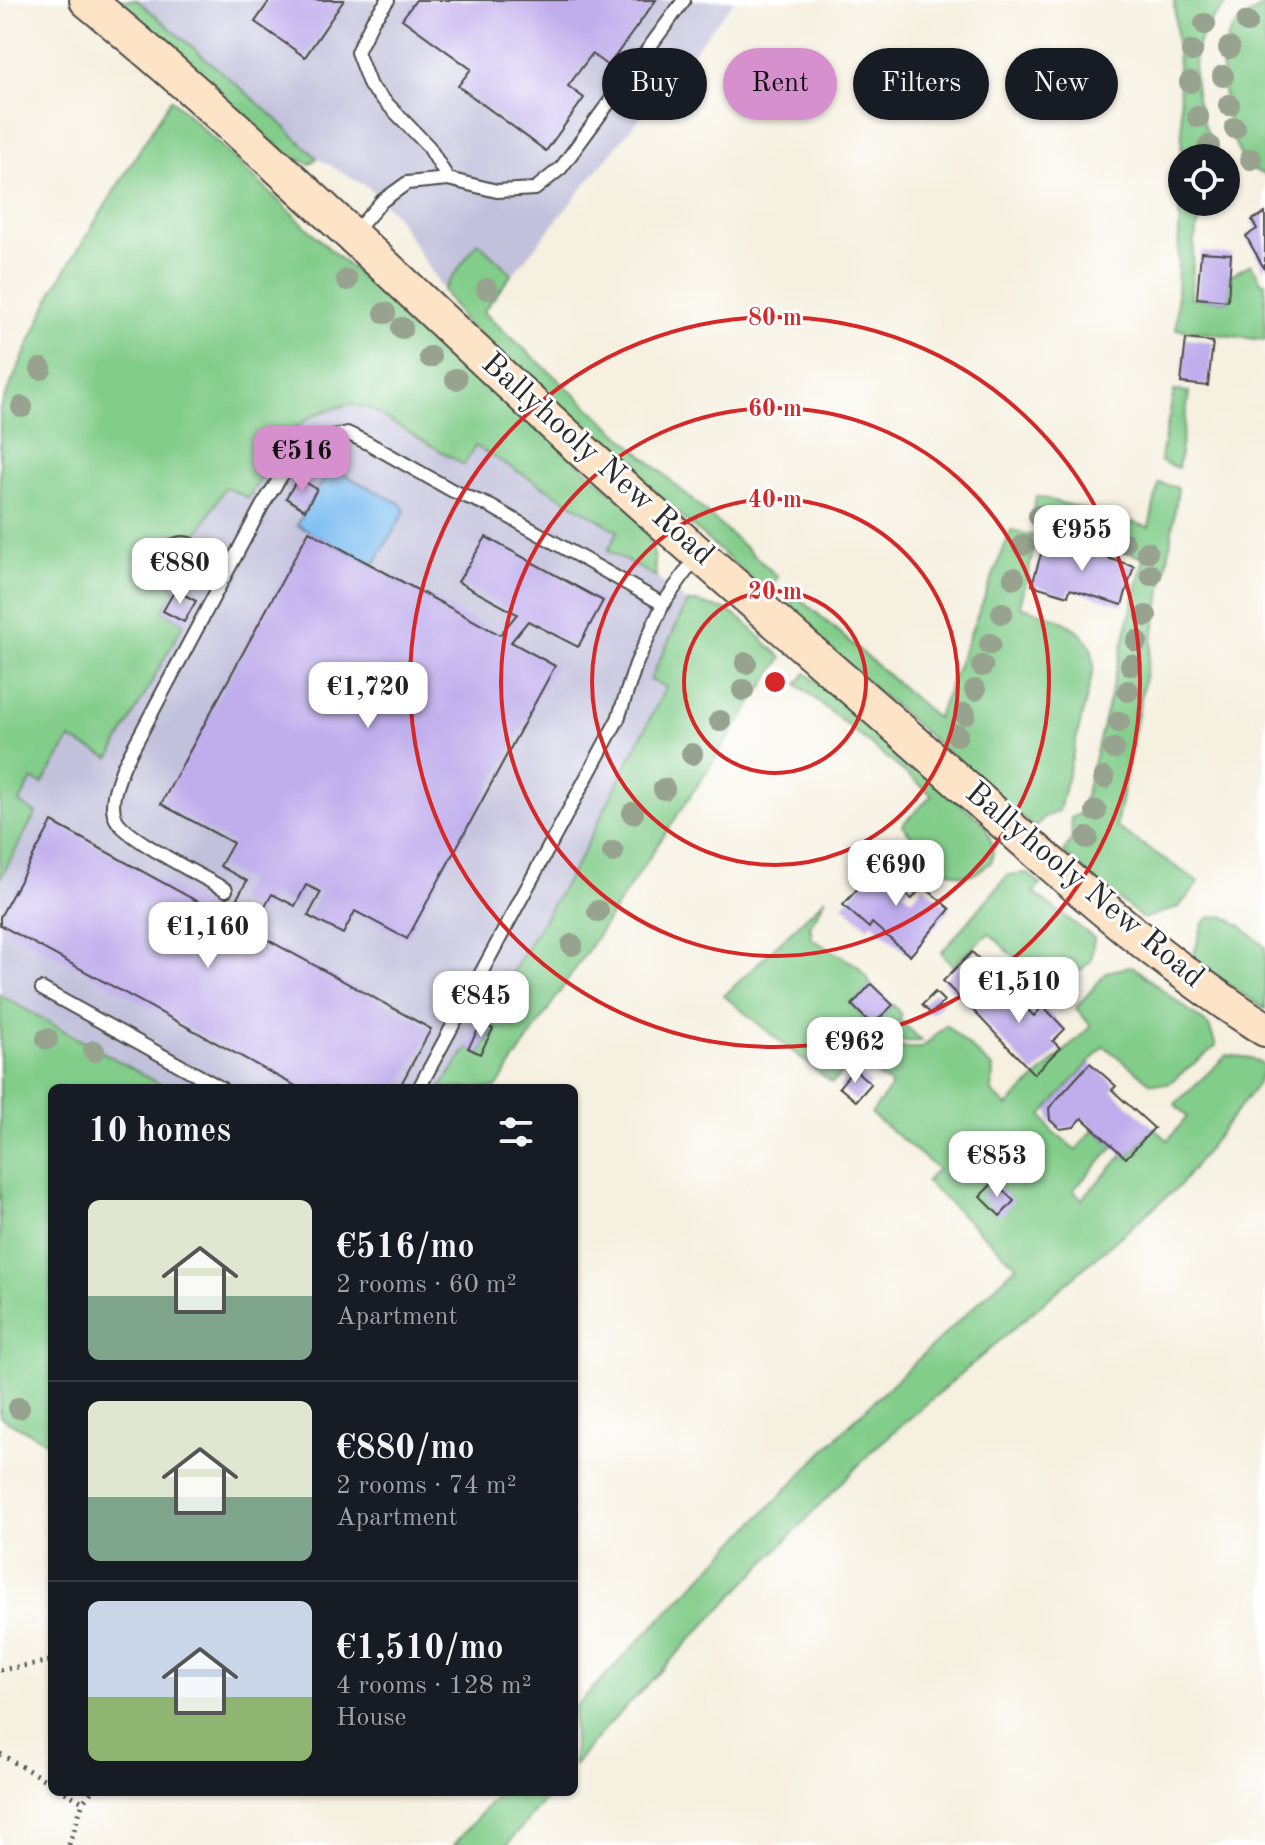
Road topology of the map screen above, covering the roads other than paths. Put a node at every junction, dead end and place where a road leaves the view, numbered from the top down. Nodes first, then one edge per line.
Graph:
1 (87, 0) edge
2 (388, 0) edge
3 (684, 0) edge
4 (448, 179) junction
5 (353, 235) junction
6 (699, 552) junction
7 (663, 604) junction
8 (226, 890) dead end
9 (42, 989) dead end
10 (1265, 1029) edge
11 (214, 1084) edge
12 (421, 1084) edge

1 - 5 main road, Ballyhooly New Road
2 - 4 lane
3 - 4 lane
4 - 5 lane
5 - 6 main road, Ballyhooly New Road
6 - 7 lane
6 - 10 main road, Ballyhooly New Road
7 - 8 lane
7 - 12 lane
9 - 11 lane

